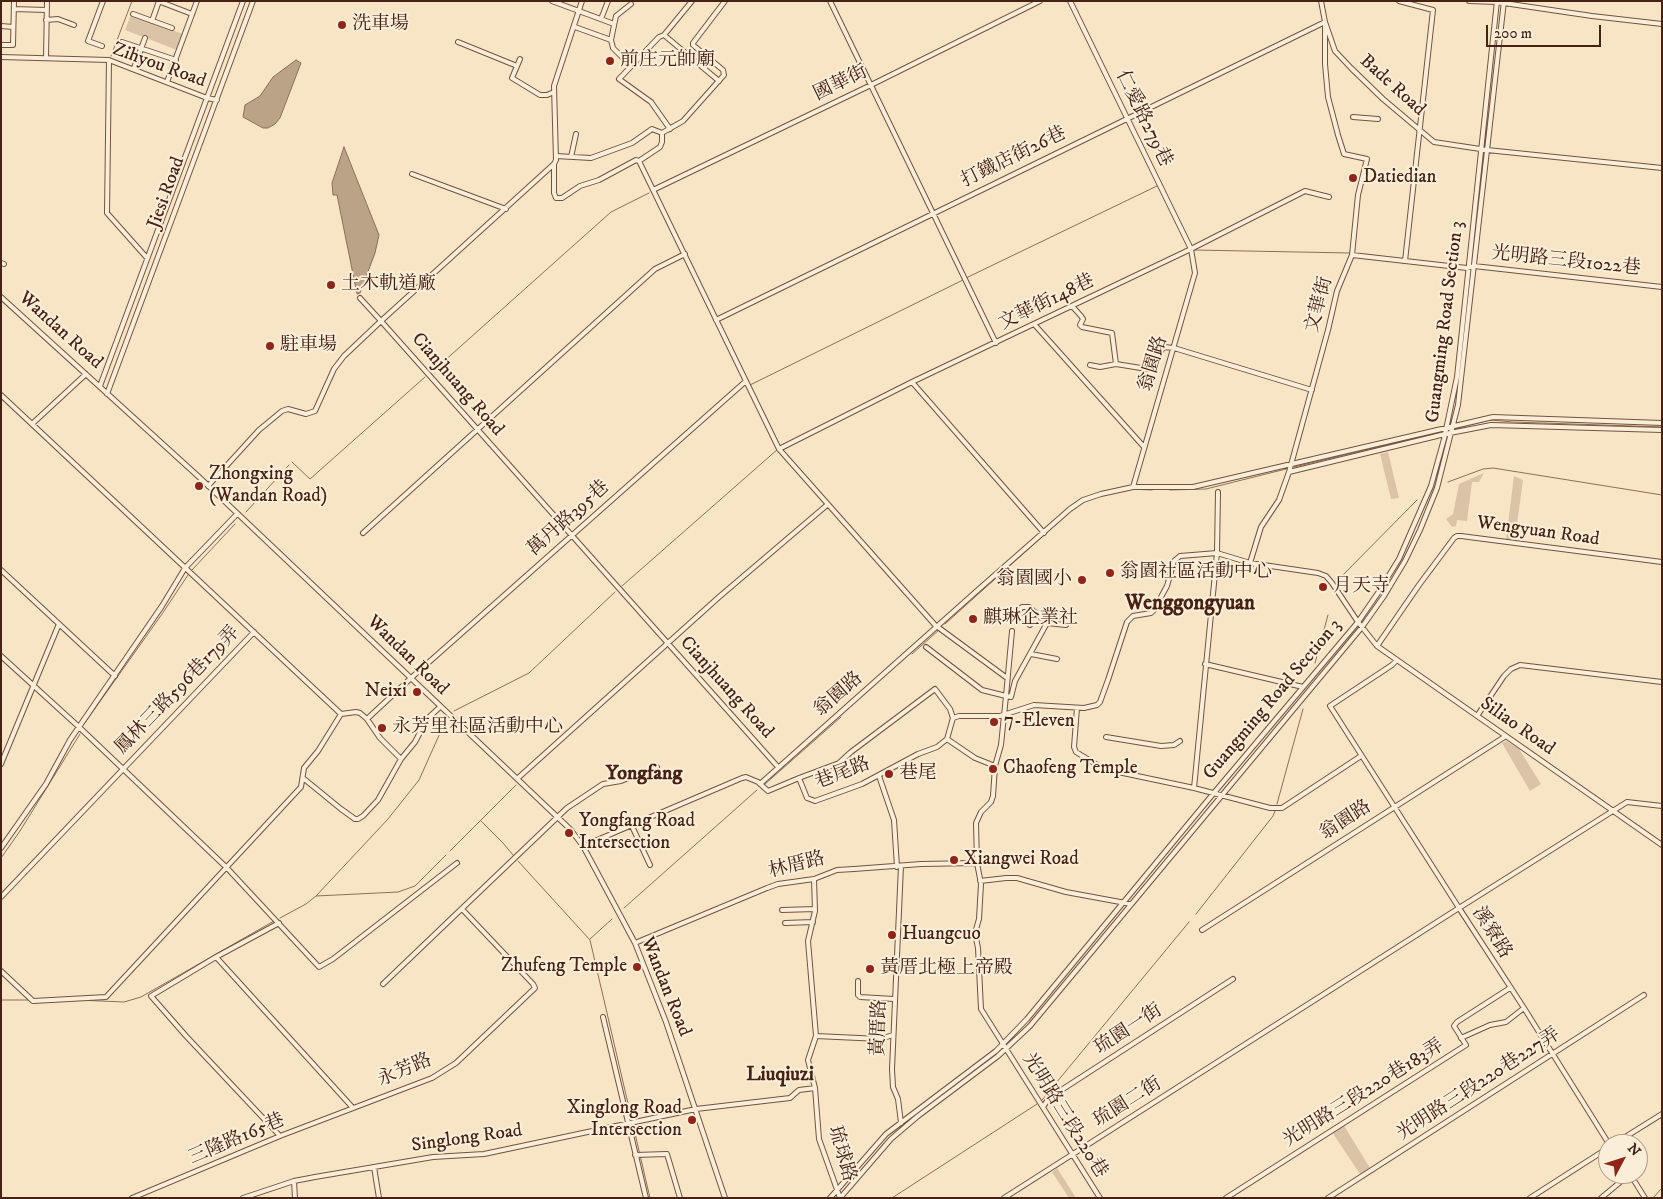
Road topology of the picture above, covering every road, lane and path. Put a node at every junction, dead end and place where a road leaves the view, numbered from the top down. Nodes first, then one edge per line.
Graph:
1 (14, 1) edge
2 (46, 1) edge
3 (103, 1) edge
4 (159, 1) edge
5 (196, 1) edge
6 (243, 1) edge
7 (253, 1) edge
8 (552, 1) edge
9 (582, 1) edge
10 (608, 1) edge
11 (692, 1) edge
12 (725, 1) edge
13 (830, 1) edge
14 (1040, 1) edge
15 (1070, 1) edge
16 (1321, 1) edge
17 (1399, 1) edge
18 (1469, 1) edge
19 (1497, 2) edge
20 (1504, 2) edge
21 (631, 4) dead end
22 (14, 9) junction
23 (46, 10) junction
24 (580, 11) junction
25 (133, 14) dead end
26 (192, 14) junction
27 (601, 19) junction
28 (46, 20) junction
29 (152, 21) junction
30 (1325, 22) junction
31 (614, 24) junction
32 (1662, 24) edge
33 (74, 25) dead end
34 (1, 26) edge
35 (13, 27) junction
36 (574, 27) junction
37 (172, 28) dead end
38 (664, 35) junction
39 (145, 38) dead end
40 (611, 40) junction
41 (122, 42) dead end
42 (458, 42) dead end
43 (1, 45) edge
44 (102, 46) dead end
45 (142, 47) junction
46 (1, 57) edge
47 (46, 58) junction
48 (520, 59) dead end
49 (109, 60) junction
50 (176, 60) junction
51 (630, 65) junction
52 (517, 66) junction
53 (134, 68) junction
54 (719, 81) junction
55 (167, 82) junction
56 (871, 85) junction
57 (554, 92) junction
58 (207, 98) junction
59 (217, 100) junction
60 (1353, 117) dead end
61 (1128, 118) junction
62 (1378, 119) dead end
63 (670, 129) junction
64 (1419, 129) junction
65 (662, 133) junction
66 (576, 134) dead end
67 (1484, 150) junction
68 (556, 156) junction
69 (571, 157) junction
70 (639, 161) junction
71 (554, 164) junction
72 (1662, 168) edge
73 (412, 174) dead end
74 (653, 190) junction
75 (1328, 197) dead end
76 (506, 208) junction
77 (933, 214) junction
78 (1192, 249) junction
79 (685, 254) junction
80 (1352, 254) junction
81 (147, 258) junction
82 (1405, 259) junction
83 (1474, 266) junction
84 (1467, 268) junction
85 (1662, 287) edge
86 (1, 297) edge
87 (360, 298) dead end
88 (1072, 306) junction
89 (716, 320) junction
90 (381, 321) junction
91 (1034, 324) junction
92 (996, 343) junction
93 (1174, 348) junction
94 (1116, 364) junction
95 (1090, 365) dead end
96 (86, 374) junction
97 (746, 381) junction
98 (912, 382) junction
99 (100, 386) junction
100 (1312, 390) junction
101 (107, 394) junction
102 (1, 395) edge
103 (1662, 423) edge
104 (32, 424) junction
105 (1453, 426) junction
106 (1447, 427) junction
107 (477, 429) junction
108 (1662, 430) edge
109 (1452, 433) junction
110 (1445, 434) junction
111 (1144, 447) junction
112 (778, 448) junction
113 (1291, 464) junction
114 (1289, 472) junction
115 (208, 486) junction
116 (1133, 486) junction
117 (1218, 492) dead end
118 (826, 505) junction
119 (237, 514) junction
120 (363, 533) dead end
121 (1044, 533) junction
122 (572, 536) junction
123 (1217, 553) junction
124 (1662, 562) edge
125 (1250, 563) junction
126 (185, 568) junction
127 (1, 570) edge
128 (1358, 622) junction
129 (1047, 623) junction
130 (58, 624) junction
131 (1030, 624) dead end
132 (1066, 625) dead end
133 (938, 626) junction
134 (1362, 627) junction
135 (1012, 631) dead end
136 (254, 632) junction
137 (668, 643) junction
138 (1377, 646) junction
139 (926, 647) dead end
140 (1031, 654) junction
141 (1, 656) edge
142 (1057, 659) dead end
143 (1397, 660) junction
144 (1205, 664) junction
145 (114, 676) junction
146 (411, 678) junction
147 (1007, 678) junction
148 (1662, 682) edge
149 (34, 686) junction
150 (1303, 687) junction
151 (1309, 692) junction
152 (1006, 696) junction
153 (440, 706) junction
154 (1077, 708) junction
155 (341, 714) junction
156 (1005, 714) junction
157 (1476, 716) junction
158 (953, 718) junction
159 (368, 719) junction
160 (79, 727) junction
161 (1506, 736) junction
162 (1106, 737) dead end
163 (947, 739) junction
164 (1180, 742) dead end
165 (1361, 756) junction
166 (401, 759) junction
167 (1, 764) edge
168 (996, 766) junction
169 (657, 767) dead end
170 (778, 767) junction
171 (123, 769) junction
172 (879, 776) junction
173 (303, 778) junction
174 (518, 778) junction
175 (799, 778) junction
176 (760, 784) junction
177 (1194, 788) junction
178 (1213, 794) junction
179 (1222, 796) junction
180 (1662, 806) edge
181 (1393, 807) junction
182 (1612, 810) junction
183 (557, 817) junction
184 (632, 824) junction
185 (1662, 845) edge
186 (583, 846) junction
187 (1, 848) edge
188 (977, 863) junction
189 (457, 864) dead end
190 (650, 864) dead end
191 (899, 866) junction
192 (228, 868) junction
193 (814, 879) junction
194 (980, 881) junction
195 (1, 897) edge
196 (1123, 903) junction
197 (1130, 904) junction
198 (1459, 908) junction
199 (815, 909) junction
200 (462, 910) junction
201 (782, 910) dead end
202 (785, 922) dead end
203 (812, 922) junction
204 (279, 923) junction
205 (1202, 930) dead end
206 (635, 943) junction
207 (216, 957) junction
208 (1, 971) edge
209 (1233, 979) dead end
210 (858, 981) dead end
211 (383, 984) dead end
212 (1510, 988) junction
213 (1644, 995) dead end
214 (894, 999) junction
215 (1524, 1008) junction
216 (603, 1017) dead end
217 (893, 1035) junction
218 (816, 1036) junction
219 (1461, 1038) junction
220 (1003, 1045) junction
221 (1006, 1050) junction
222 (1553, 1054) junction
223 (815, 1088) junction
224 (1043, 1107) junction
225 (353, 1108) junction
226 (696, 1109) junction
227 (1662, 1114) edge
228 (631, 1123) junction
229 (901, 1123) junction
230 (904, 1128) junction
231 (1603, 1134) edge
232 (1630, 1134) edge
233 (280, 1136) junction
234 (1072, 1154) junction
235 (1598, 1154) edge
236 (638, 1155) junction
237 (374, 1167) junction
238 (294, 1181) junction
239 (1618, 1184) edge
240 (1636, 1184) edge
241 (837, 1190) junction
242 (132, 1198) edge
243 (243, 1198) edge
244 (295, 1198) edge
245 (379, 1198) edge
246 (646, 1198) edge
247 (680, 1198) edge
248 (725, 1198) edge
249 (830, 1198) edge
250 (840, 1198) edge
251 (1004, 1198) edge
252 (1100, 1198) edge
253 (1226, 1198) edge
254 (1328, 1198) edge
255 (1530, 1198) edge
256 (1601, 1198) edge
257 (1645, 1198) edge

1 - 22 street
2 - 23 street
3 - 44 street
4 - 26 street
4 - 29 street
5 - 26 street
6 - 58 street, Jiesi Road
7 - 59 street, Jiesi Road
8 - 24 street
9 - 24 street
10 - 27 street
11 - 38 street
12 - 54 street
13 - 56 street
14 - 56 street, 國華街
15 - 61 street, 仁愛路279巷
16 - 30 street, Bade Road
17 - 64 street
18 - 19 street
19 - 20 street
19 - 67 street, Guangming Road Section 3
20 - 32 street
20 - 67 street, Guangming Road Section 3
21 - 31 street
22 - 23 street
22 - 35 street
23 - 28 street
24 - 27 street
24 - 36 street
25 - 29 street
26 - 50 street
27 - 31 street
28 - 33 street
28 - 47 street
29 - 37 street
30 - 61 street, 打鐵店街26巷
30 - 64 street, Bade Road
30 - 80 street, 文華街
31 - 40 street
34 - 35 street
35 - 43 street
36 - 40 street
36 - 57 street
38 - 51 street
38 - 54 street
39 - 45 street
40 - 51 street
41 - 45 street
42 - 52 street
45 - 50 street
45 - 53 street
46 - 47 street, Zihyou Road
47 - 49 street, Zihyou Road
48 - 52 street
49 - 53 street, Zihyou Road
49 - 81 street
50 - 55 street
51 - 63 street
52 - 57 street
53 - 55 street, Zihyou Road
54 - 63 street
55 - 58 street, Zihyou Road
56 - 74 street, 國華街
56 - 77 street
57 - 68 street
58 - 59 street, Zihyou Road
58 - 81 street, Jiesi Road
59 - 101 street, Jiesi Road
60 - 62 street
61 - 77 street, 打鐵店街26巷
61 - 78 street, 仁愛路279巷
63 - 65 street
64 - 67 street, Bade Road
64 - 82 street
65 - 69 street
65 - 70 street
66 - 69 street
67 - 72 street, Bade Road
67 - 83 street, Guangming Road Section 3
67 - 84 street, Guangming Road Section 3
68 - 69 street
68 - 71 street
70 - 71 street
70 - 74 street
71 - 76 street
73 - 76 street
74 - 79 street
75 - 78 street, 文華街148巷
76 - 90 street
77 - 89 street, 打鐵店街26巷
77 - 92 street
78 - 88 street, 文華街148巷
78 - 93 street, 翁園路
79 - 89 street
79 - 107 street
80 - 82 street
80 - 100 street, 文華街
81 - 99 street, Jiesi Road
82 - 84 street
83 - 84 street, 光明路三段1022巷
83 - 85 street, 光明路三段1022巷
83 - 105 street, Guangming Road Section 3
84 - 106 street, Guangming Road Section 3
86 - 96 street, Wandan Road
87 - 90 street, Cianjhuang Road
88 - 91 street, 文華街148巷
88 - 94 street
89 - 97 street
90 - 107 street, Cianjhuang Road
90 - 115 street
91 - 92 street, 文華街148巷
91 - 111 street
92 - 98 street, 文華街148巷
93 - 94 street
93 - 100 street
93 - 111 street, 翁園路
94 - 95 street
96 - 99 street, Wandan Road
96 - 104 street
97 - 112 street
97 - 122 street, 萬丹路395巷
98 - 112 street, 文華街148巷
98 - 121 street
99 - 101 street, Wandan Road
100 - 113 street, 文華街
101 - 115 street, Wandan Road
102 - 104 street
103 - 105 street, 翁園路
104 - 126 street
105 - 106 street, 翁園路
105 - 109 street, Guangming Road Section 3
106 - 110 street, Guangming Road Section 3
106 - 113 street, 翁園路
107 - 120 street
107 - 122 street, Cianjhuang Road
108 - 109 street
109 - 110 street
109 - 134 street, Guangming Road Section 3
110 - 114 street
110 - 128 street, Guangming Road Section 3
111 - 116 street, 翁園路
112 - 118 street
113 - 114 street
113 - 116 street, 翁園路
114 - 125 street
115 - 119 street, Wandan Road
116 - 121 street, 翁園路
117 - 123 street
118 - 133 street
118 - 137 street
119 - 126 street
119 - 146 street, Wandan Road
121 - 133 street, 翁園路
122 - 137 street, Cianjhuang Road
122 - 146 street, 萬丹路395巷
123 - 125 street
123 - 144 street
123 - 154 street
124 - 138 street, Wengyuan Road
125 - 128 street
126 - 136 street
126 - 145 street
127 - 130 street
128 - 134 street, Siliao Road
128 - 150 street, Guangming Road Section 3
129 - 131 street
129 - 132 street
129 - 140 street
130 - 145 street
130 - 149 street
133 - 147 street
133 - 170 street, 翁園路
134 - 138 street, Siliao Road
134 - 151 street, Guangming Road Section 3
135 - 147 street
136 - 155 street
136 - 171 street, 鳳林三路596巷179弄
137 - 170 street, Cianjhuang Road
137 - 174 street
138 - 143 street, Siliao Road
139 - 152 street
140 - 142 street
140 - 152 street
141 - 149 street
143 - 157 street, Siliao Road
143 - 165 street
144 - 150 street
144 - 177 street
145 - 160 street
146 - 153 street, Wandan Road
146 - 159 street, 萬丹路395巷
147 - 152 street
148 - 157 street
149 - 160 street
149 - 167 street
150 - 151 street
150 - 178 street, Guangming Road Section 3
151 - 179 street, Guangming Road Section 3
152 - 156 street
153 - 166 street
153 - 174 street, Wandan Road
154 - 156 street
154 - 177 street
155 - 159 street
155 - 173 street
156 - 158 street
156 - 168 street
157 - 161 street, Siliao Road
158 - 163 street
158 - 175 street
159 - 166 street
160 - 171 street
160 - 187 street
161 - 181 street, 翁園路
161 - 182 street, Siliao Road
162 - 164 street
163 - 168 street
163 - 172 street, 巷尾路
165 - 179 street
165 - 181 street
166 - 173 street
168 - 188 street
169 - 183 street
170 - 176 street, 翁園路
171 - 192 street
171 - 195 street, 鳳林三路596巷179弄
172 - 175 street, 巷尾路
172 - 191 street, 黃厝路
173 - 192 street
174 - 183 street, Wandan Road
175 - 176 street, 巷尾路
176 - 184 street
177 - 178 street
178 - 179 street
178 - 196 street, Guangming Road Section 3
179 - 197 street, Guangming Road Section 3
180 - 182 street, 溪寮路
181 - 198 street
181 - 205 street, 翁園路
182 - 185 street, Siliao Road
182 - 198 street, 溪寮路
183 - 186 street, Wandan Road
183 - 200 street
184 - 186 street
184 - 190 street
186 - 206 street, Wandan Road
188 - 191 street, 林厝路
188 - 194 street, 光明路三段220巷
189 - 204 street
191 - 193 street, 林厝路
191 - 214 street, 黃厝路
192 - 204 street
192 - 208 street
193 - 199 street
193 - 206 street, 林厝路
194 - 196 street
194 - 220 street, 光明路三段220巷
196 - 197 street
196 - 220 street, Guangming Road Section 3
197 - 221 street, Guangming Road Section 3
198 - 212 street, 溪寮路
198 - 234 street, 琉園二街
199 - 201 street
199 - 203 street
200 - 211 street
200 - 225 street, 永芳路
202 - 203 street
203 - 218 street
204 - 207 street
206 - 226 street, Wandan Road
207 - 225 street
207 - 233 street
209 - 224 street, 琉園一街
210 - 214 street
212 - 215 street, 溪寮路
212 - 219 street, 光明路三段220巷183弄
213 - 222 street, 光明路三段220巷227弄
214 - 217 street, 黃厝路
215 - 219 street
215 - 222 street, 溪寮路
216 - 228 street
217 - 218 street
217 - 229 street, 黃厝路
218 - 223 street, 琉球路
219 - 253 street, 光明路三段220巷183弄
220 - 221 street, 光明路三段220巷
220 - 229 street, Guangming Road Section 3
221 - 224 street, 光明路三段220巷
221 - 230 street, Guangming Road Section 3
222 - 231 street, 溪寮路
222 - 254 street, 光明路三段220巷227弄
223 - 226 street
223 - 241 street, 琉球路
224 - 234 street, 光明路三段220巷
225 - 233 street, 三隆路165巷
226 - 228 street, Singlong Road
226 - 248 street, Wandan Road
227 - 232 street
228 - 236 street
228 - 237 street, Singlong Road
229 - 230 street, 黃厝路
229 - 241 street, Guangming Road Section 3
230 - 250 street, Guangming Road Section 3
233 - 242 street, 三隆路165巷
234 - 251 street, 琉園二街
234 - 252 street, 光明路三段220巷
235 - 255 street
236 - 246 street
236 - 247 street
237 - 238 street, Singlong Road
237 - 245 street
238 - 243 street, Singlong Road
238 - 244 street
239 - 256 street
240 - 257 street
241 - 249 street, Guangming Road Section 3
241 - 250 street, 琉球路

